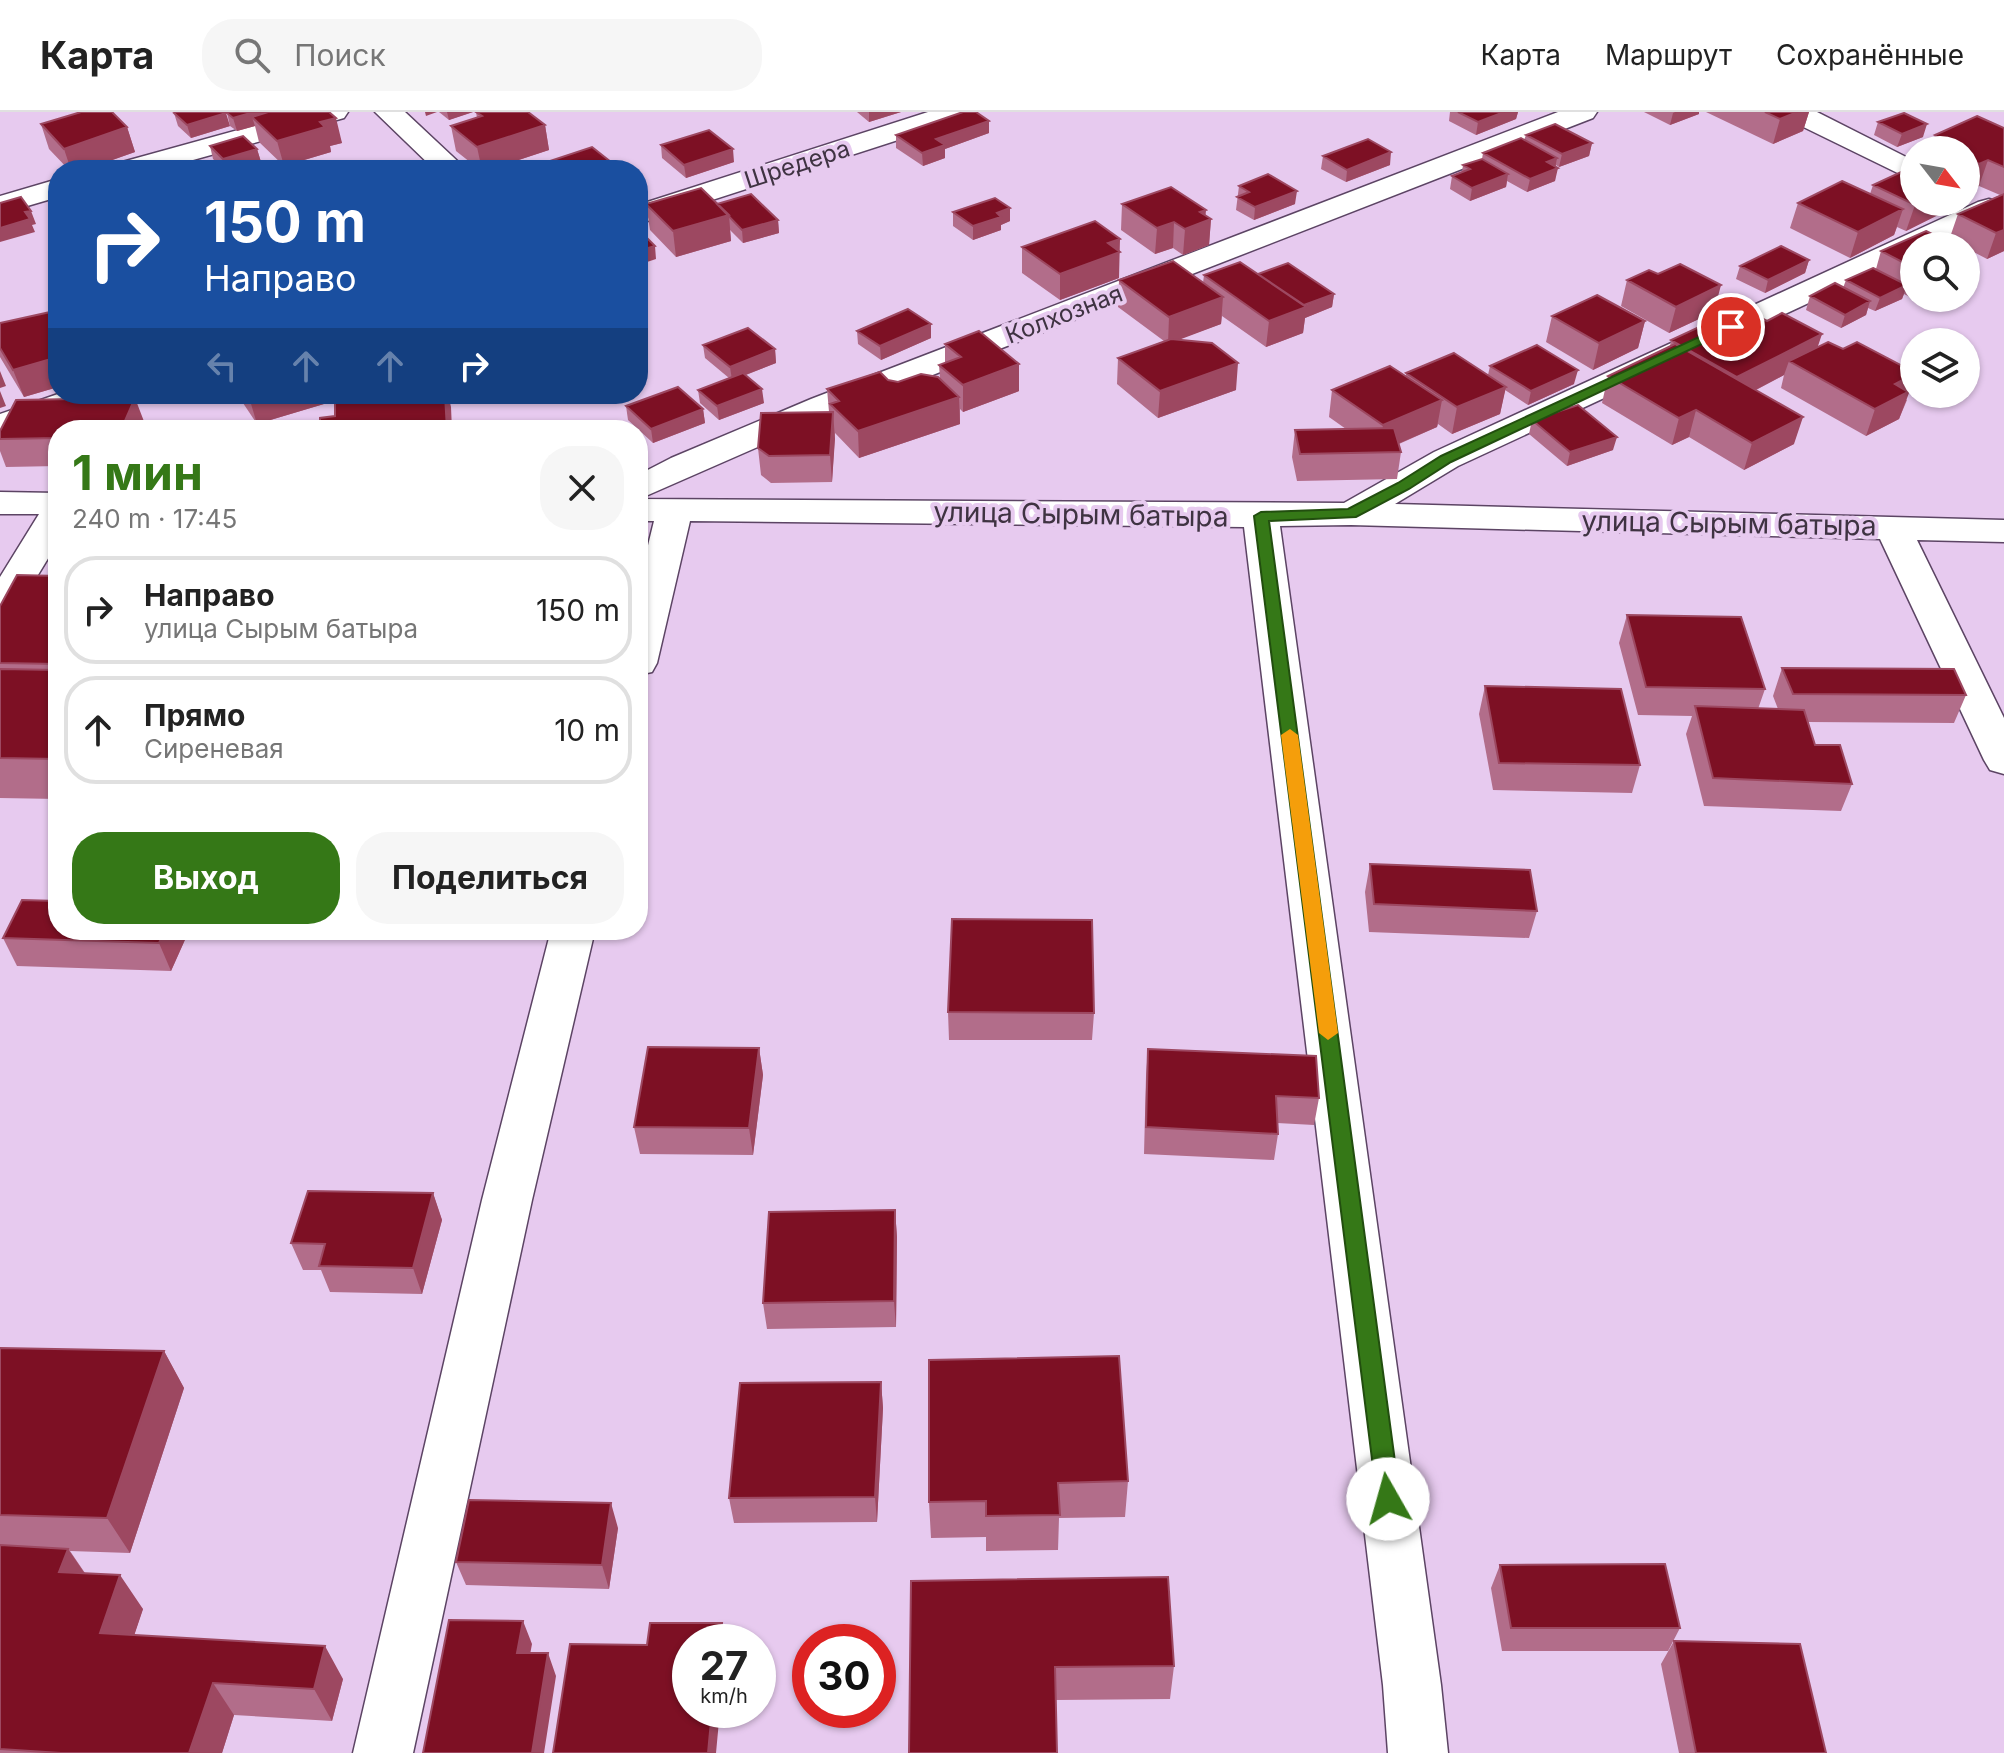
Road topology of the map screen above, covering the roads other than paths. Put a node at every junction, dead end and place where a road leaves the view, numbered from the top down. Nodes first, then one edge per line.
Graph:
1 (334, 112) edge
2 (389, 112) edge
3 (956, 112) edge
4 (1583, 112) edge
5 (1795, 112) edge
6 (161, 160) edge
7 (441, 160) edge
8 (1900, 165) edge
9 (48, 191) edge
10 (0, 205) edge
11 (1986, 207) edge
12 (648, 212) edge
13 (62, 404) edge
14 (0, 425) edge
15 (648, 484) edge
16 (0, 503) edge
17 (48, 504) edge
18 (648, 510) edge
19 (675, 510) junction
20 (1351, 514) junction
21 (1261, 516) junction
22 (1893, 527) junction
23 (48, 529) edge
24 (2004, 531) edge
25 (0, 608) edge
26 (648, 622) edge
27 (2004, 760) edge
28 (571, 940) edge
29 (383, 1753) edge
30 (1418, 1753) edge

1 - 6 street
2 - 7 street
3 - 12 street, Шредера
4 - 15 street, Колхозная
5 - 8 street
9 - 10 street
11 - 20 street
13 - 14 street
16 - 17 street
18 - 19 street, улица Сырым батыра
19 - 21 street, улица Сырым батыра
19 - 26 street
20 - 21 street, улица Сырым батыра
20 - 22 street, улица Сырым батыра
21 - 30 street
22 - 24 street, улица Сырым батыра
22 - 27 street
23 - 25 street
28 - 29 street

